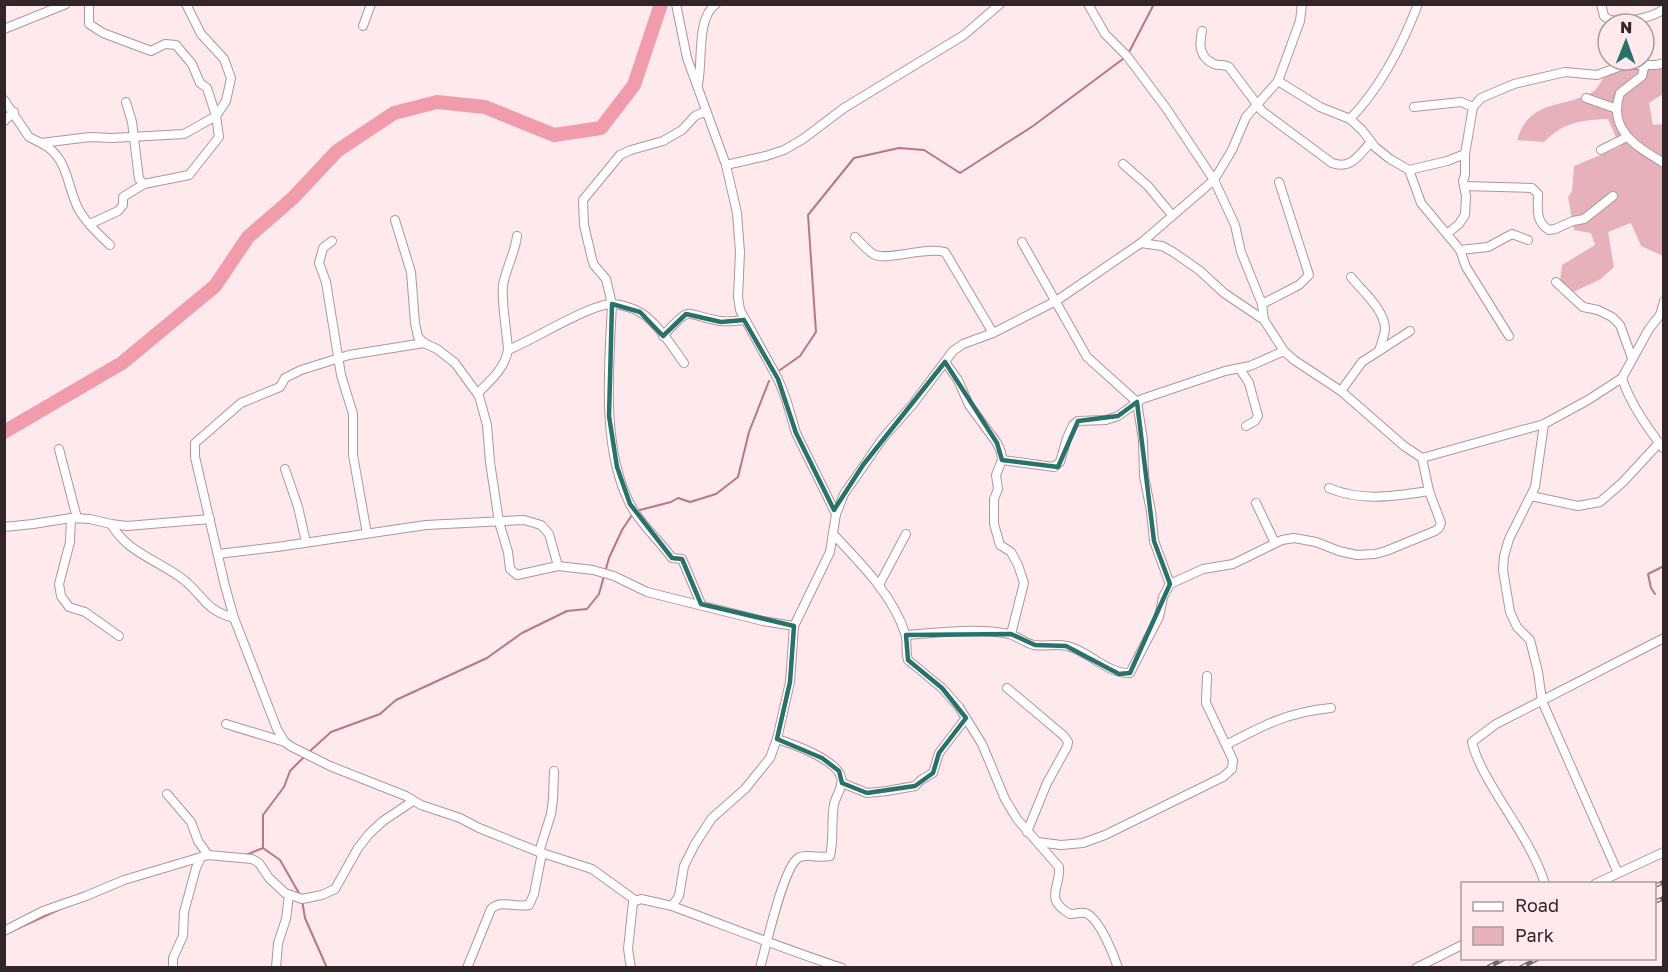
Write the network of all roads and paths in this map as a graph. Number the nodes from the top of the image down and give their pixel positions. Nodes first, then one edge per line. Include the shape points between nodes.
1 (66, 4) edge
2 (89, 4) edge
3 (186, 4) edge
4 (371, 4) edge
5 (676, 4) edge
6 (716, 4) edge
7 (1000, 4) edge
8 (1088, 4) edge
9 (1302, 4) edge
10 (1418, 4) edge
11 (1601, 4) edge
12 (1664, 9) edge
13 (363, 26) dead end
14 (4, 29) edge
15 (1202, 31) dead end
16 (1605, 72) edge
17 (1643, 72) edge
18 (1278, 81) junction
19 (698, 84) junction
20 (1586, 98) dead end
21 (4, 100) edge
22 (126, 102) dead end
23 (1257, 104) junction
24 (1473, 106) junction
25 (1414, 107) dead end
26 (1617, 109) junction
27 (706, 111) junction
28 (14, 112) junction
29 (216, 116) junction
30 (1350, 119) junction
31 (4, 121) edge
32 (135, 137) junction
33 (1627, 137) junction
34 (41, 142) junction
35 (1371, 142) junction
36 (1600, 150) dead end
37 (1465, 154) junction
38 (1664, 163) edge
39 (1123, 164) dead end
40 (726, 165) junction
41 (1409, 170) junction
42 (1214, 180) junction
43 (1279, 182) dead end
44 (144, 184) junction
45 (1464, 186) junction
46 (1613, 196) dead end
47 (1172, 215) junction
48 (395, 220) dead end
49 (90, 224) junction
50 (1448, 234) junction
51 (517, 236) dead end
52 (855, 237) dead end
53 (1528, 240) dead end
54 (332, 241) dead end
55 (1022, 242) dead end
56 (1141, 243) junction
57 (110, 244) dead end
58 (1460, 250) junction
59 (1351, 277) dead end
60 (1556, 282) dead end
61 (1664, 301) edge
62 (1056, 302) junction
63 (1262, 303) junction
64 (612, 304) junction
65 (1662, 315) edge
66 (744, 320) junction
67 (1264, 320) junction
68 (1410, 331) dead end
69 (993, 333) junction
70 (663, 336) junction
71 (1509, 336) dead end
72 (424, 343) junction
73 (508, 350) junction
74 (1284, 351) junction
75 (1379, 351) junction
76 (338, 357) junction
77 (1632, 358) junction
78 (945, 362) junction
79 (684, 363) dead end
80 (1240, 369) junction
81 (1622, 378) junction
82 (1341, 391) junction
83 (478, 393) junction
84 (1137, 402) junction
85 (1544, 424) junction
86 (1246, 426) dead end
87 (1661, 446) edge
88 (59, 449) dead end
89 (1422, 458) junction
90 (1002, 460) junction
91 (285, 469) dead end
92 (1329, 488) dead end
93 (1429, 490) junction
94 (1531, 496) junction
95 (1256, 503) dead end
96 (836, 514) junction
97 (74, 518) junction
98 (210, 519) junction
99 (499, 522) junction
100 (111, 524) junction
101 (4, 527) edge
102 (367, 534) junction
103 (906, 534) dead end
104 (834, 535) junction
105 (306, 542) junction
106 (1275, 543) junction
107 (218, 554) junction
108 (558, 566) junction
109 (1170, 584) junction
110 (879, 585) junction
111 (701, 604) junction
112 (234, 618) junction
113 (794, 626) junction
114 (1011, 634) junction
115 (906, 635) junction
116 (119, 636) dead end
117 (1664, 638) edge
118 (1207, 676) dead end
119 (1007, 688) dead end
120 (1542, 701) junction
121 (1331, 708) dead end
122 (966, 718) junction
123 (226, 724) dead end
124 (777, 739) junction
125 (285, 742) junction
126 (1226, 745) junction
127 (554, 771) dead end
128 (842, 783) junction
129 (167, 794) dead end
130 (413, 801) junction
131 (1027, 832) junction
132 (1038, 842) junction
133 (1664, 852) edge
134 (540, 853) junction
135 (204, 856) junction
136 (1618, 873) junction
137 (1544, 882) edge
138 (1599, 882) edge
139 (289, 895) junction
140 (635, 900) junction
141 (672, 906) junction
142 (4, 931) edge
143 (768, 940) junction
144 (1461, 946) edge
145 (173, 968) edge
146 (276, 968) edge
147 (467, 968) edge
148 (631, 968) edge
149 (760, 968) edge
150 (842, 968) edge
151 (1118, 968) edge
152 (1416, 968) edge

1 - 14 street
2 - 29 street via 89,24 103,33 151,51 165,44 176,45 207,88
3 - 29 street via 201,34 224,59 231,78 226,101
4 - 13 street
5 - 19 street via 687,58
6 - 19 street via 709,9 704,24
7 - 40 street via 964,35 844,108 803,139 784,150
8 - 42 street via 1105,34 1166,108
9 - 18 street via 1300,21
10 - 30 street via 1375,90
11 - 12 street via 1606,19 1614,22 1650,16
15 - 23 street via 1201,52 1212,63 1228,67
16 - 24 street via 1565,72 1524,81 1481,98
17 - 26 street via 1620,93
18 - 23 street
18 - 30 street via 1320,107
19 - 27 street
20 - 26 street
21 - 28 street
22 - 32 street
23 - 35 street via 1271,119 1340,166 1354,160
23 - 42 street via 1246,117
24 - 25 street via 1461,102
24 - 37 street
26 - 33 street
27 - 40 street
27 - 64 street via 663,141 620,155 584,200 584,225 592,259 606,279
28 - 31 street
28 - 34 street via 29,137
29 - 32 street via 184,134
29 - 44 street via 219,137 189,175
30 - 35 street
32 - 34 street
32 - 44 street via 139,179
33 - 36 street
33 - 38 street
34 - 49 street via 63,162 76,204
35 - 41 street
37 - 41 street
37 - 45 street
39 - 47 street
40 - 66 street via 737,213 738,297
41 - 50 street via 1421,203
42 - 47 street
42 - 63 street via 1235,225 1241,252
43 - 63 street via 1309,275 1299,285
44 - 49 street via 123,197 118,211
45 - 46 street via 1532,188 1538,195 1540,223 1549,230 1584,219
45 - 50 street via 1465,215
47 - 56 street
48 - 72 street via 413,282 416,331
49 - 57 street
50 - 58 street
51 - 73 street via 503,289
52 - 69 street via 882,257 937,249 945,252
53 - 58 street via 1512,234 1488,247
54 - 76 street via 323,248 319,263 326,282
55 - 62 street
56 - 62 street
56 - 67 street via 1173,252
58 - 71 street via 1466,267
59 - 75 street via 1381,315 1385,331
60 - 77 street via 1583,307 1612,317 1620,325
61 - 65 street
62 - 69 street
62 - 84 street via 1087,357
63 - 67 street
64 - 70 street via 640,312
64 - 73 street
64 - 111 street via 609,416 617,467 630,504 672,558 682,559
65 - 77 street
66 - 70 street via 721,322 686,314
66 - 96 street via 778,379 796,433
67 - 74 street
68 - 75 street
69 - 78 street via 959,346
70 - 79 street
72 - 76 street
72 - 83 street via 455,363
73 - 83 street via 506,362
74 - 80 street
74 - 82 street
75 - 82 street via 1362,362
76 - 98 street via 301,370 285,378 280,387 241,403 195,443
76 - 102 street via 353,414 353,455
77 - 81 street
78 - 90 street via 969,405 997,443
78 - 96 street via 863,465
80 - 84 street
80 - 86 street via 1249,383 1258,416
81 - 85 street
81 - 87 street
82 - 89 street
83 - 99 street via 488,425
84 - 90 street via 1106,420 1077,421 1060,462 1054,467
84 - 109 street via 1154,541
85 - 89 street
85 - 94 street
87 - 94 street via 1600,502 1578,506
88 - 97 street
89 - 93 street
90 - 114 street via 996,475 994,524 1000,545 1011,552 1024,583
91 - 105 street
92 - 93 street via 1358,497
93 - 106 street via 1439,513 1439,528 1386,551 1357,555 1294,538
94 - 120 street via 1509,539 1503,570 1510,612 1517,627 1530,640
95 - 106 street
96 - 104 street
97 - 100 street
97 - 101 street
97 - 116 street via 60,576 61,596 69,607 85,612
98 - 100 street
98 - 107 street
99 - 102 street via 426,525
99 - 108 street via 524,520 542,525 552,541
99 - 108 street via 510,569 517,575
100 - 112 street via 131,548 180,577 216,612
102 - 105 street
103 - 110 street
104 - 110 street
104 - 113 street via 830,552
105 - 107 street
106 - 109 street via 1233,564 1203,569
107 - 112 street
108 - 111 street via 592,570 647,591
109 - 114 street via 1159,617 1130,674 1119,674 1066,646 1035,645
110 - 115 street
111 - 113 street
112 - 125 street
113 - 124 street via 790,682
114 - 115 street
115 - 122 street via 908,660 942,688
117 - 120 street
118 - 126 street via 1206,703
119 - 131 street via 1068,742
120 - 136 street
120 - 137 street via 1496,724 1472,742 1500,801 1527,842
121 - 126 street via 1282,717
122 - 128 street via 939,753 933,773 915,786 867,793
122 - 131 street via 982,744 1005,799
123 - 125 street
124 - 128 street via 822,758 839,771
124 - 141 street via 762,771 712,818 695,844 684,866 679,896
125 - 130 street
126 - 132 street via 1234,766 1215,781 1083,843
127 - 134 street via 551,814
128 - 143 street via 834,804 830,856 800,856 794,861
129 - 135 street via 191,822
130 - 134 street
130 - 139 street via 369,834 335,889 302,899
131 - 132 street
132 - 151 street via 1059,867 1054,897 1059,905 1070,914 1080,912 1092,917
133 - 136 street
134 - 140 street via 592,869
134 - 147 street via 529,905 502,903 491,909
135 - 139 street via 252,859
135 - 142 street via 123,880 43,911
135 - 145 street via 196,868
136 - 138 street
139 - 146 street
140 - 141 street
140 - 148 street via 631,904 628,950
141 - 143 street
143 - 149 street
143 - 150 street
144 - 152 street

